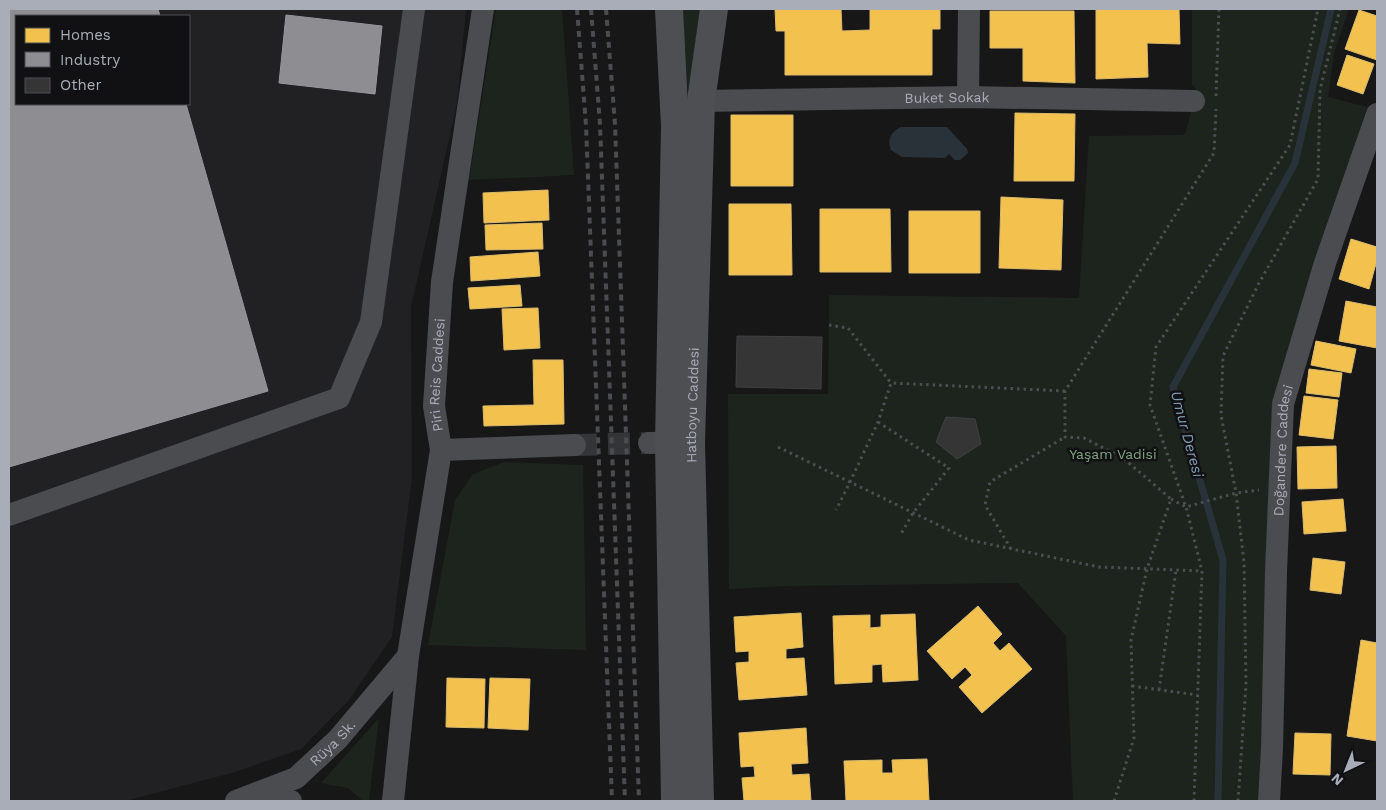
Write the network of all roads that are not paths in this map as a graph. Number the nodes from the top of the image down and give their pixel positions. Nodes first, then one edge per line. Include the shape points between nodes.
1 (414, 9) edge
2 (483, 9) edge
3 (669, 9) edge
4 (714, 9) edge
5 (969, 9) edge
6 (968, 96) junction
7 (701, 101) junction
8 (1194, 101) dead end
9 (1377, 114) edge
10 (669, 443) junction
11 (575, 446) tunnel mouth
12 (441, 450) junction
13 (9, 515) edge
14 (408, 656) junction
15 (239, 800) edge
16 (291, 801) edge
17 (394, 801) edge
18 (675, 801) edge
19 (700, 801) edge
20 (1269, 801) edge

1 - 13 street via 371,322 339,398
2 - 12 street, Piri Reis Caddesi via 442,282 434,406
3 - 10 main road, Hatboyu Caddesi via 675,126
4 - 7 main road, Hatboyu Caddesi
5 - 6 street
6 - 7 street, Buket Sokak
6 - 8 street, Buket Sokak
7 - 10 main road, Hatboyu Caddesi
9 - 20 street, Doğandere Caddesi via 1325,263 1283,404
10 - 18 main road, Hatboyu Caddesi
10 - 19 main road, Hatboyu Caddesi
11 - 12 street
12 - 14 street, Piri Reis Caddesi
14 - 15 street, Rüya Sk. via 338,739 296,778
14 - 17 street, Piri Reis Caddesi
15 - 16 street

